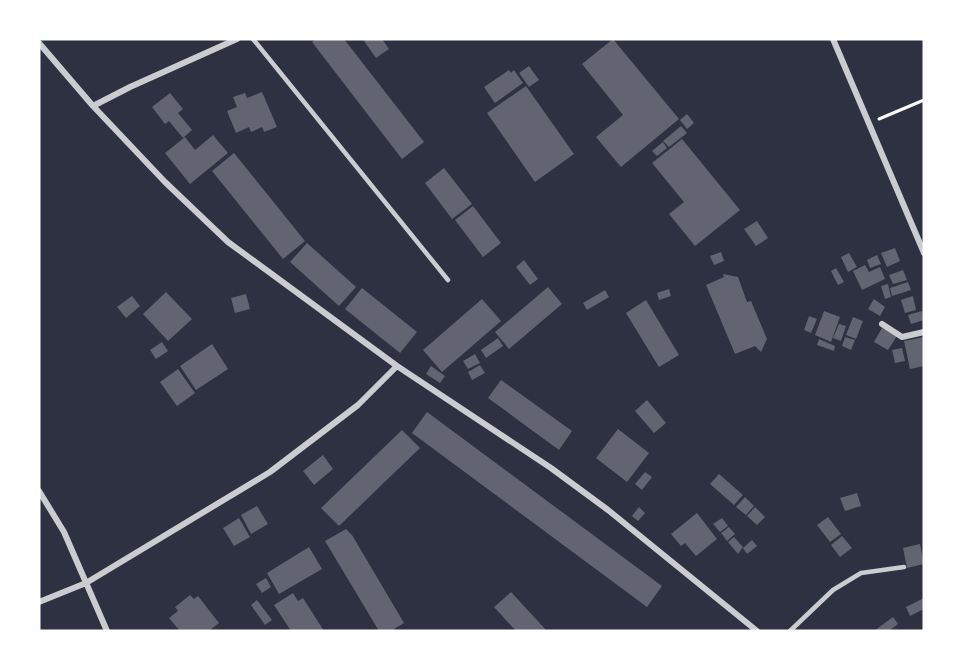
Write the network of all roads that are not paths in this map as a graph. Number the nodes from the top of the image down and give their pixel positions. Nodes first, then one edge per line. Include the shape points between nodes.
1 (237, 39) edge
2 (253, 39) edge
3 (833, 39) edge
4 (39, 43) edge
5 (93, 106) junction
6 (924, 253) edge
7 (448, 280) dead end
8 (882, 324) dead end
9 (924, 332) edge
10 (397, 366) junction
11 (39, 491) edge
12 (904, 567) dead end
13 (86, 583) junction
14 (39, 602) edge
15 (107, 631) edge
16 (757, 631) edge
17 (790, 631) edge

1 - 5 street
2 - 7 lane
3 - 6 street
4 - 5 street
5 - 10 street via 228,242
8 - 9 street via 902,337
10 - 13 street via 357,405 270,472
10 - 16 street via 551,468
11 - 13 street via 64,532
12 - 17 lane via 861,573 833,590
13 - 14 street
13 - 15 street

